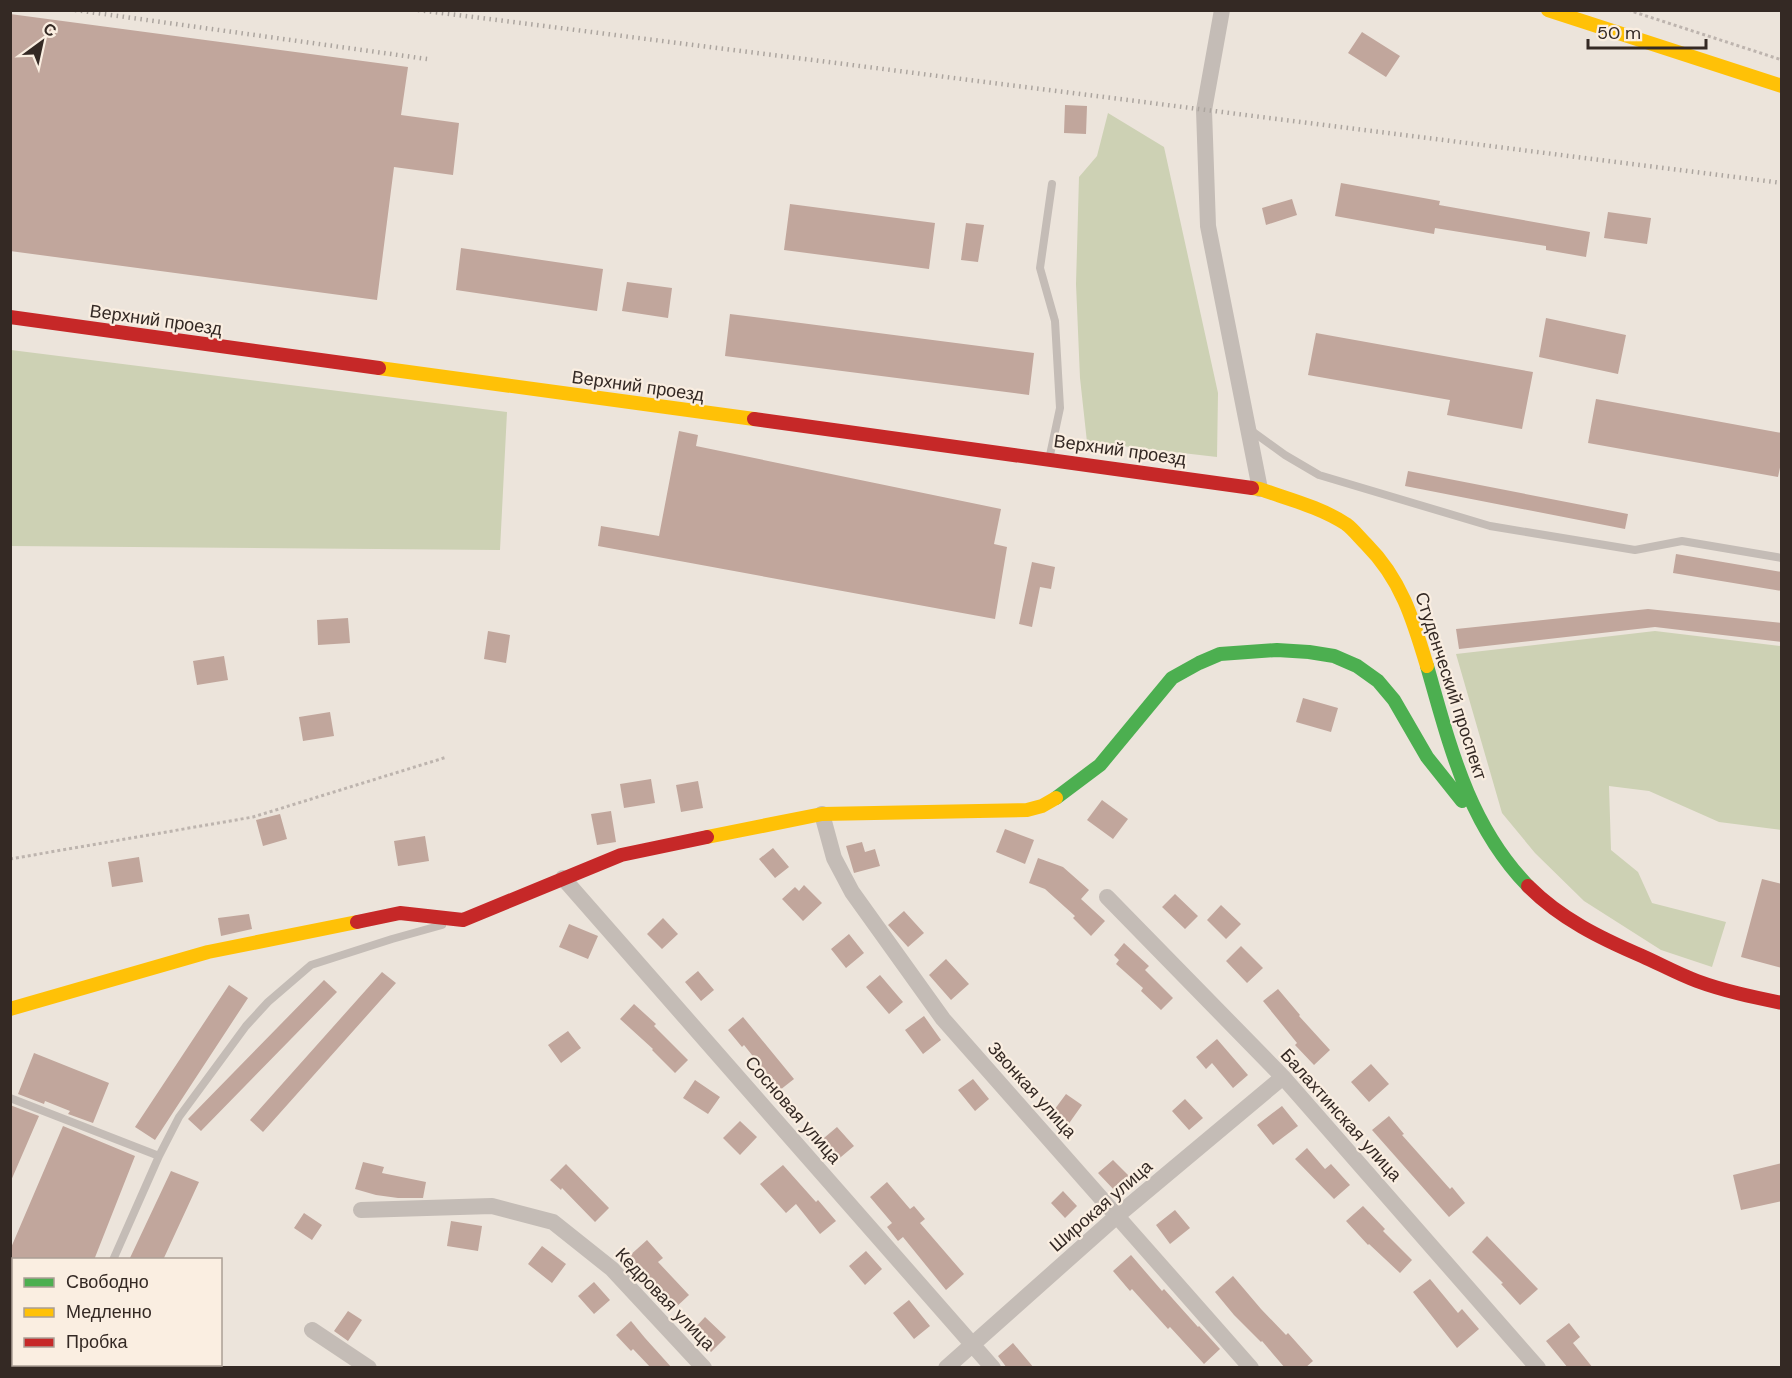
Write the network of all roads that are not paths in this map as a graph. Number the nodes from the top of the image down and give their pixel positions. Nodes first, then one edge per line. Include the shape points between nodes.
1 (1222, 10) edge
2 (1548, 10) edge
3 (1782, 86) edge
4 (1052, 184) dead end
5 (10, 317) edge
6 (1249, 429) junction
7 (1049, 459) junction
8 (1260, 489) junction
9 (1782, 558) edge
10 (1472, 803) junction
11 (822, 814) junction
12 (563, 878) junction
13 (1107, 897) dead end
14 (463, 920) junction
15 (1782, 1003) edge
16 (10, 1009) edge
17 (1283, 1077) junction
18 (10, 1098) edge
19 (159, 1156) junction
20 (361, 1210) dead end
21 (1118, 1215) junction
22 (114, 1258) edge
23 (312, 1330) dead end
24 (972, 1344) junction
25 (369, 1368) edge
26 (704, 1368) edge
27 (946, 1368) edge
28 (993, 1368) edge
29 (1251, 1368) edge
30 (1538, 1368) edge

1 - 6 street via 1204,110 1208,226
2 - 3 main road
4 - 7 lane via 1041,268 1055,321 1060,408
5 - 7 main road, Верхний проезд
6 - 8 street
6 - 9 lane via 1320,475 1490,526 1635,550 1682,541
7 - 8 main road, Верхний проезд
8 - 10 main road, Студенческий проспект via 1347,525 1392,575 1414,624 1459,774
10 - 11 main road via 1461,801 1427,757 1394,700 1378,681 1334,656 1277,650 1220,654 1172,678 1100,765 1042,806 1027,810
10 - 15 main road, Студенческий проспект via 1511,866 1529,886 1590,932 1684,976 1722,990
11 - 12 main road via 621,855
11 - 21 street, Звонкая улица via 834,858 852,892 944,1019
12 - 14 lane
12 - 24 street, Сосновая улица
13 - 17 street, Балахтинская улица
14 - 16 main road via 400,913 208,952
14 - 19 lane via 311,965 246,1026 179,1117
17 - 21 street, Широкая улица
17 - 30 street, Балахтинская улица
18 - 19 lane
19 - 22 lane
20 - 26 street, Кедровая улица via 492,1206 553,1221 612,1269
21 - 24 street, Широкая улица
21 - 29 street, Звонкая улица
23 - 25 street
24 - 27 street, Широкая улица
24 - 28 street, Сосновая улица

